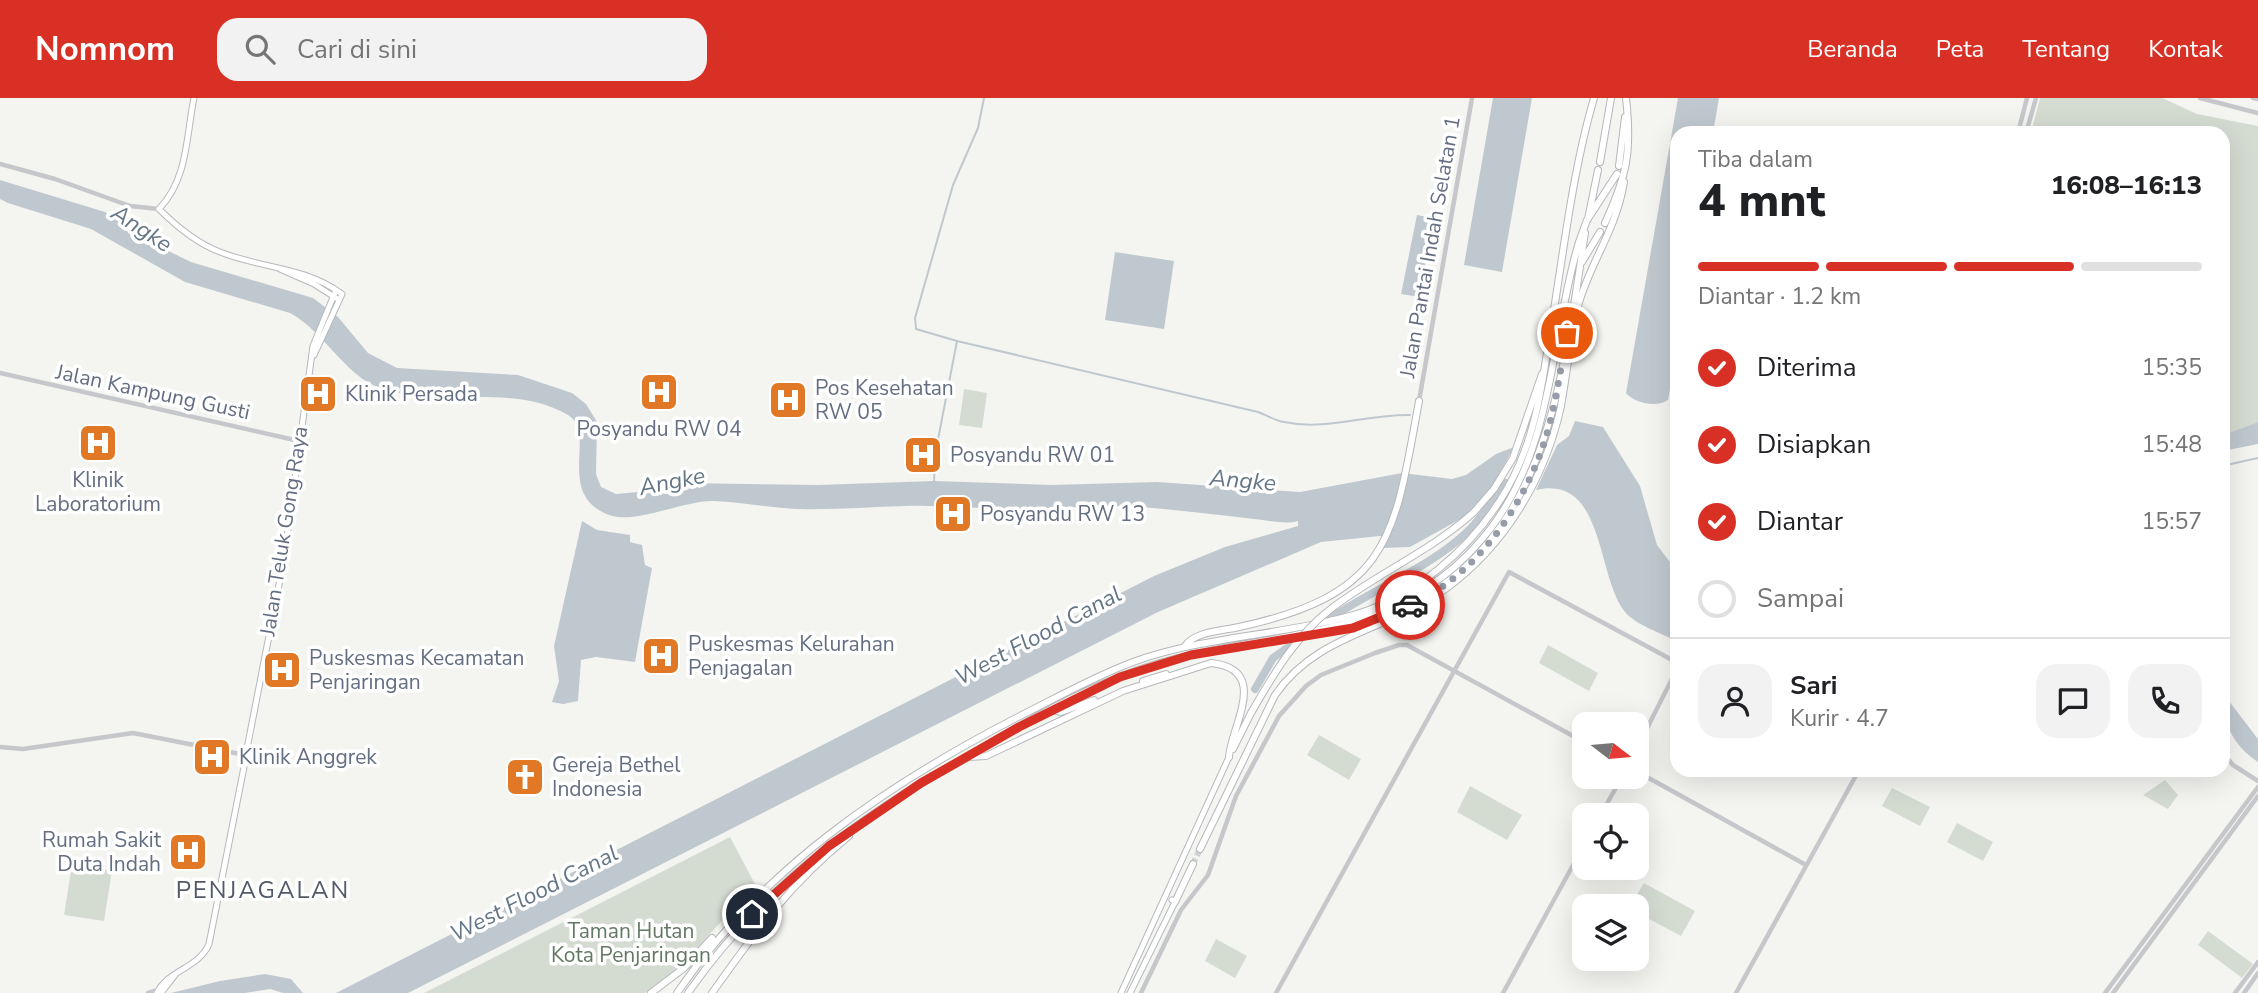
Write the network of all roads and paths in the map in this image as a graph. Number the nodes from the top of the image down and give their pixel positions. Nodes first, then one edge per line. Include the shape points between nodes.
1 (194, 98) edge
2 (1472, 98) edge
3 (1594, 98) edge
4 (1611, 98) edge
5 (2027, 98) edge
6 (2036, 98) edge
7 (2200, 98) edge
8 (1626, 102) edge
9 (2258, 113) edge
10 (2020, 126) edge
11 (2028, 126) edge
12 (1600, 162) dead end
13 (0, 164) edge
14 (1619, 166) dead end
15 (1598, 170) dead end
16 (1617, 174) dead end
17 (1624, 182) junction
18 (159, 209) junction
19 (1587, 220) junction
20 (1605, 223) dead end
21 (1600, 232) dead end
22 (273, 266) junction
23 (1579, 267) junction
24 (338, 297) junction
25 (0, 373) edge
26 (1419, 401) joint
27 (1531, 422) junction
28 (299, 441) junction
29 (1339, 628) junction
30 (1185, 646) junction
31 (1670, 659) edge
32 (1452, 670) junction
33 (1172, 674) junction
34 (1670, 683) edge
35 (1052, 710) junction
36 (1649, 724) edge
37 (1572, 736) edge
38 (247, 746) junction
39 (0, 747) edge
40 (245, 755) junction
41 (968, 757) junction
42 (1229, 757) junction
43 (2230, 759) edge
44 (244, 764) junction
45 (1855, 777) edge
46 (1649, 778) edge
47 (2258, 786) edge
48 (2258, 796) edge
49 (874, 814) junction
50 (1200, 849) tunnel mouth
51 (1193, 864) tunnel mouth
52 (1806, 866) junction
53 (1572, 867) edge
54 (1166, 898) junction
55 (1175, 902) junction
56 (723, 931) junction
57 (2258, 962) edge
58 (2258, 973) edge
59 (2122, 976) junction
60 (1505, 990) edge
61 (160, 991) edge
62 (148, 993) edge
63 (651, 993) edge
64 (677, 993) edge
65 (688, 993) edge
66 (712, 993) edge
67 (1121, 993) edge
68 (1129, 993) edge
69 (1140, 993) edge
70 (1276, 993) edge
71 (1736, 993) edge
72 (2105, 993) edge
73 (2113, 993) edge
74 (2235, 993) edge
75 (2244, 993) edge

1 - 18 main road via 181,177
2 - 26 street, Jalan Pantai Indah Selatan 1
3 - 27 highway via 1579,154 1545,368
4 - 12 highway
5 - 10 street
6 - 11 street
7 - 9 street
8 - 14 highway
8 - 17 highway via 1629,143
13 - 18 street via 130,206
15 - 19 highway
16 - 19 highway
17 - 20 highway
17 - 50 highway via 1617,217 1578,304 1554,436 1529,492 1496,543 1445,590 1321,650 1286,679
18 - 22 main road via 209,247
19 - 23 highway
19 - 29 highway via 1576,252 1537,439 1518,486 1492,527 1451,569 1412,597
21 - 23 highway
22 - 24 main road
22 - 24 main road, Jalan Teluk Gong Raya via 306,274 336,290
23 - 29 highway via 1543,446 1520,495 1478,555 1436,591 1379,619
24 - 28 main road, Jalan Teluk Gong Raya via 313,356
25 - 28 street, Jalan Kampung Gusti
26 - 30 highway via 1397,515 1378,551 1357,577 1322,602 1272,620 1198,636
27 - 30 highway via 1519,465 1484,524 1420,582 1365,611 1326,622
27 - 42 highway, bridge via 1494,489 1474,512 1424,551 1331,609 1290,650
28 - 38 main road, Jalan Teluk Gong Raya via 284,559
29 - 35 highway via 1168,661 1120,677
30 - 56 highway via 1097,677 916,775 823,838
31 - 32 street via 1509,572
32 - 37 street
32 - 69 street via 1403,645 1321,675 1306,686 1279,716 1236,796 1212,866 1181,910
32 - 70 street
33 - 35 highway via 1061,712
33 - 41 highway via 1099,701 986,757
33 - 42 highway via 1211,663 1237,675 1245,701
34 - 36 street
35 - 41 highway
38 - 40 main road, Jalan Teluk Gong Raya
38 - 44 main road, Jalan Teluk Gong Raya
39 - 40 street via 23,749 133,733
40 - 44 main road, Jalan Teluk Gong Raya
41 - 49 highway
42 - 54 main road
43 - 47 street
44 - 61 main road, Jalan Teluk Gong Raya via 209,944
45 - 52 street
46 - 52 street
47 - 59 street
48 - 59 street
49 - 65 highway via 773,893 714,957
49 - 66 highway via 817,863 767,917
51 - 55 highway
52 - 71 street
53 - 60 street
54 - 55 main road
54 - 67 main road
55 - 68 main road
56 - 63 highway
56 - 64 highway
57 - 74 street
58 - 75 street
59 - 72 street
59 - 73 street
61 - 62 street

